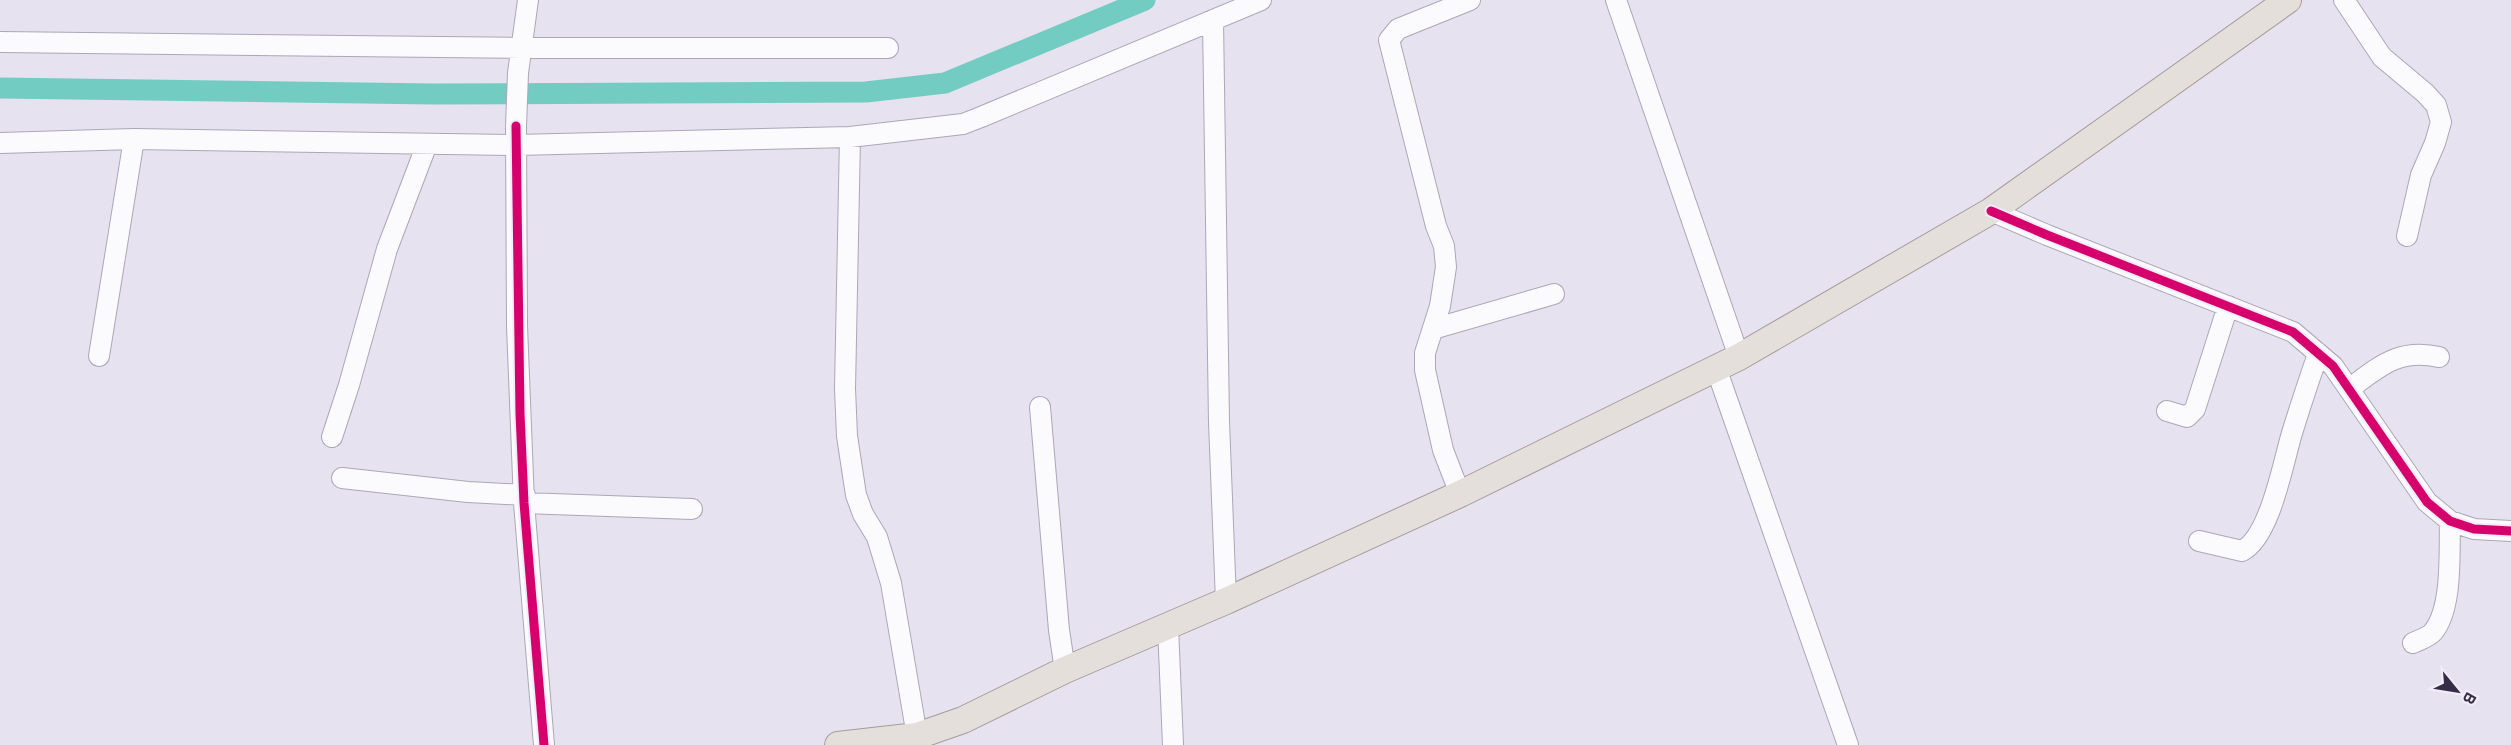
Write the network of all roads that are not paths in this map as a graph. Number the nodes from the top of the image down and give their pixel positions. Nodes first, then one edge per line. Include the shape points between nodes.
1 (528, 0) edge
2 (1261, 0) edge
3 (1470, 0) edge
4 (1616, 0) edge
5 (2288, 0) edge
6 (2344, 0) edge
7 (1213, 20) junction
8 (0, 42) edge
9 (522, 48) junction
10 (888, 48) dead end
11 (516, 135) junction
12 (850, 137) junction
13 (134, 139) junction
14 (0, 142) edge
15 (427, 144) junction
16 (1991, 210) junction
17 (2408, 236) dead end
18 (1554, 294) dead end
19 (2228, 306) junction
20 (1433, 329) junction
21 (2318, 354) junction
22 (99, 356) dead end
23 (1739, 357) junction
24 (2439, 357) dead end
25 (1716, 368) junction
26 (2349, 389) junction
27 (1040, 407) dead end
28 (2167, 411) dead end
29 (332, 436) dead end
30 (342, 478) dead end
31 (1460, 494) junction
32 (524, 499) junction
33 (692, 509) dead end
34 (2450, 521) junction
35 (2511, 531) edge
36 (2199, 541) dead end
37 (1226, 601) junction
38 (1168, 626) junction
39 (2413, 643) dead end
40 (1065, 670) junction
41 (917, 736) junction
42 (544, 745) edge
43 (838, 745) edge
44 (1173, 745) edge
45 (1848, 745) edge

1 - 9 street
2 - 7 street
3 - 20 street via 1398,28 1389,40 1444,246 1444,289
4 - 23 street
5 - 16 main road
6 - 17 street via 2382,57 2436,105 2441,122 2421,175
7 - 12 street via 963,124
7 - 37 street
8 - 9 street
9 - 10 street
9 - 11 street
11 - 12 street
11 - 15 street
11 - 32 street via 517,326
12 - 41 street via 847,436 856,495 877,537 891,583
13 - 14 street
13 - 15 street
13 - 22 street
15 - 29 street via 387,249
16 - 19 street
16 - 23 main road
18 - 20 street
19 - 21 street via 2293,332
19 - 28 street via 2195,409 2187,417
20 - 31 street via 1425,353 1425,370 1443,450
21 - 26 street via 2334,366
21 - 36 street via 2280,480 2254,542 2242,551
23 - 25 main road
24 - 26 street via 2420,352 2404,355
25 - 31 main road
25 - 45 street
26 - 34 street via 2427,502
27 - 40 street
30 - 32 street
31 - 37 main road
32 - 33 street
32 - 42 street
34 - 35 street via 2474,529
34 - 39 street via 2448,584 2442,617 2432,634
37 - 38 main road
38 - 40 main road
38 - 44 street
40 - 41 main road via 963,720
41 - 43 main road

